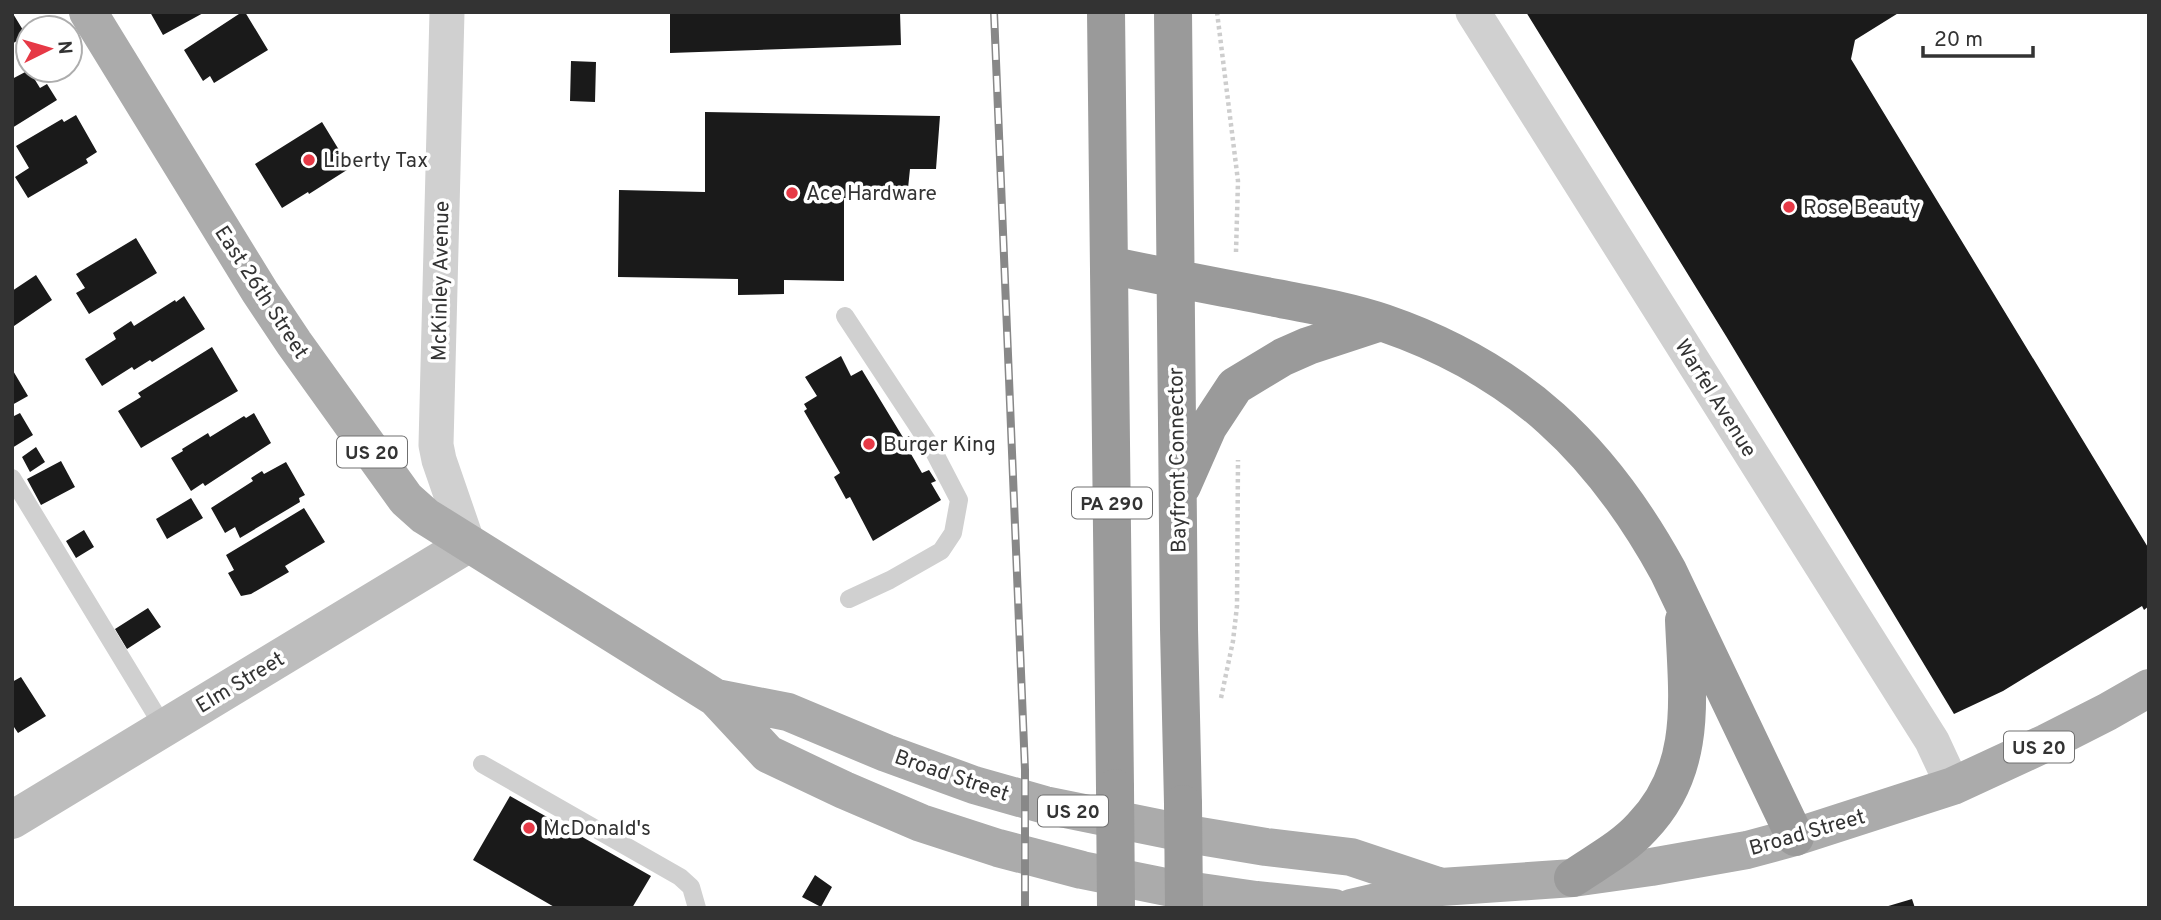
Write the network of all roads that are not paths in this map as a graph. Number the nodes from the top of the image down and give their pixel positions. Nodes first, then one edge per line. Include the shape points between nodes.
1 (88, 12) edge
2 (447, 12) edge
3 (1106, 12) edge
4 (1173, 12) edge
5 (1473, 12) edge
6 (1109, 265) junction
7 (1176, 278) junction
8 (845, 316) dead end
9 (1381, 322) junction
10 (12, 478) edge
11 (1178, 495) junction
12 (468, 544) junction
13 (849, 599) dead end
14 (1684, 604) junction
15 (2149, 688) edge
16 (716, 698) junction
17 (164, 728) junction
18 (482, 764) dead end
19 (1953, 786) junction
20 (12, 820) edge
21 (1795, 837) junction
22 (1573, 878) junction
23 (691, 887) junction
24 (1441, 887) junction
25 (697, 908) edge
26 (705, 908) edge
27 (1116, 908) edge
28 (1184, 908) edge
29 (1334, 908) edge
30 (1351, 908) edge

1 - 12 main road, East 26th Street / US 20 via 305,359 407,499
2 - 12 street, McKinley Avenue via 436,445
3 - 6 highway, PA 290
4 - 7 highway, Bayfront Connector / PA 290
5 - 19 street, Warfel Avenue via 1932,741
6 - 7 highway
6 - 27 highway, PA 290, bridge
7 - 9 highway
7 - 11 highway, Bayfront Connector / PA 290
8 - 13 lane via 932,448 959,500 953,533 941,551
9 - 11 highway via 1296,351 1235,386 1209,427
9 - 14 highway via 1466,359 1549,416 1619,492 1646,530
10 - 17 lane
11 - 28 highway, Bayfront Connector / PA 290, bridge
12 - 16 main road, Broad Street / US 20
12 - 17 street, Elm Street
14 - 21 highway
14 - 22 highway via 1687,728 1677,774 1641,828
15 - 19 main road, Broad Street / US 20 via 2059,737
16 - 24 main road, Broad Street / US 20 via 788,712 974,785 1045,805 1188,834 1351,857
16 - 29 main road, Broad Street / US 20 via 768,754 921,822 1082,870 1192,891
17 - 20 street, Elm Street
18 - 23 lane
19 - 21 main road, Broad Street / US 20
21 - 22 main road, Broad Street / US 20 via 1730,853
22 - 24 main road, Broad Street / US 20
23 - 25 lane
23 - 26 lane
24 - 30 main road, Broad Street / US 20

